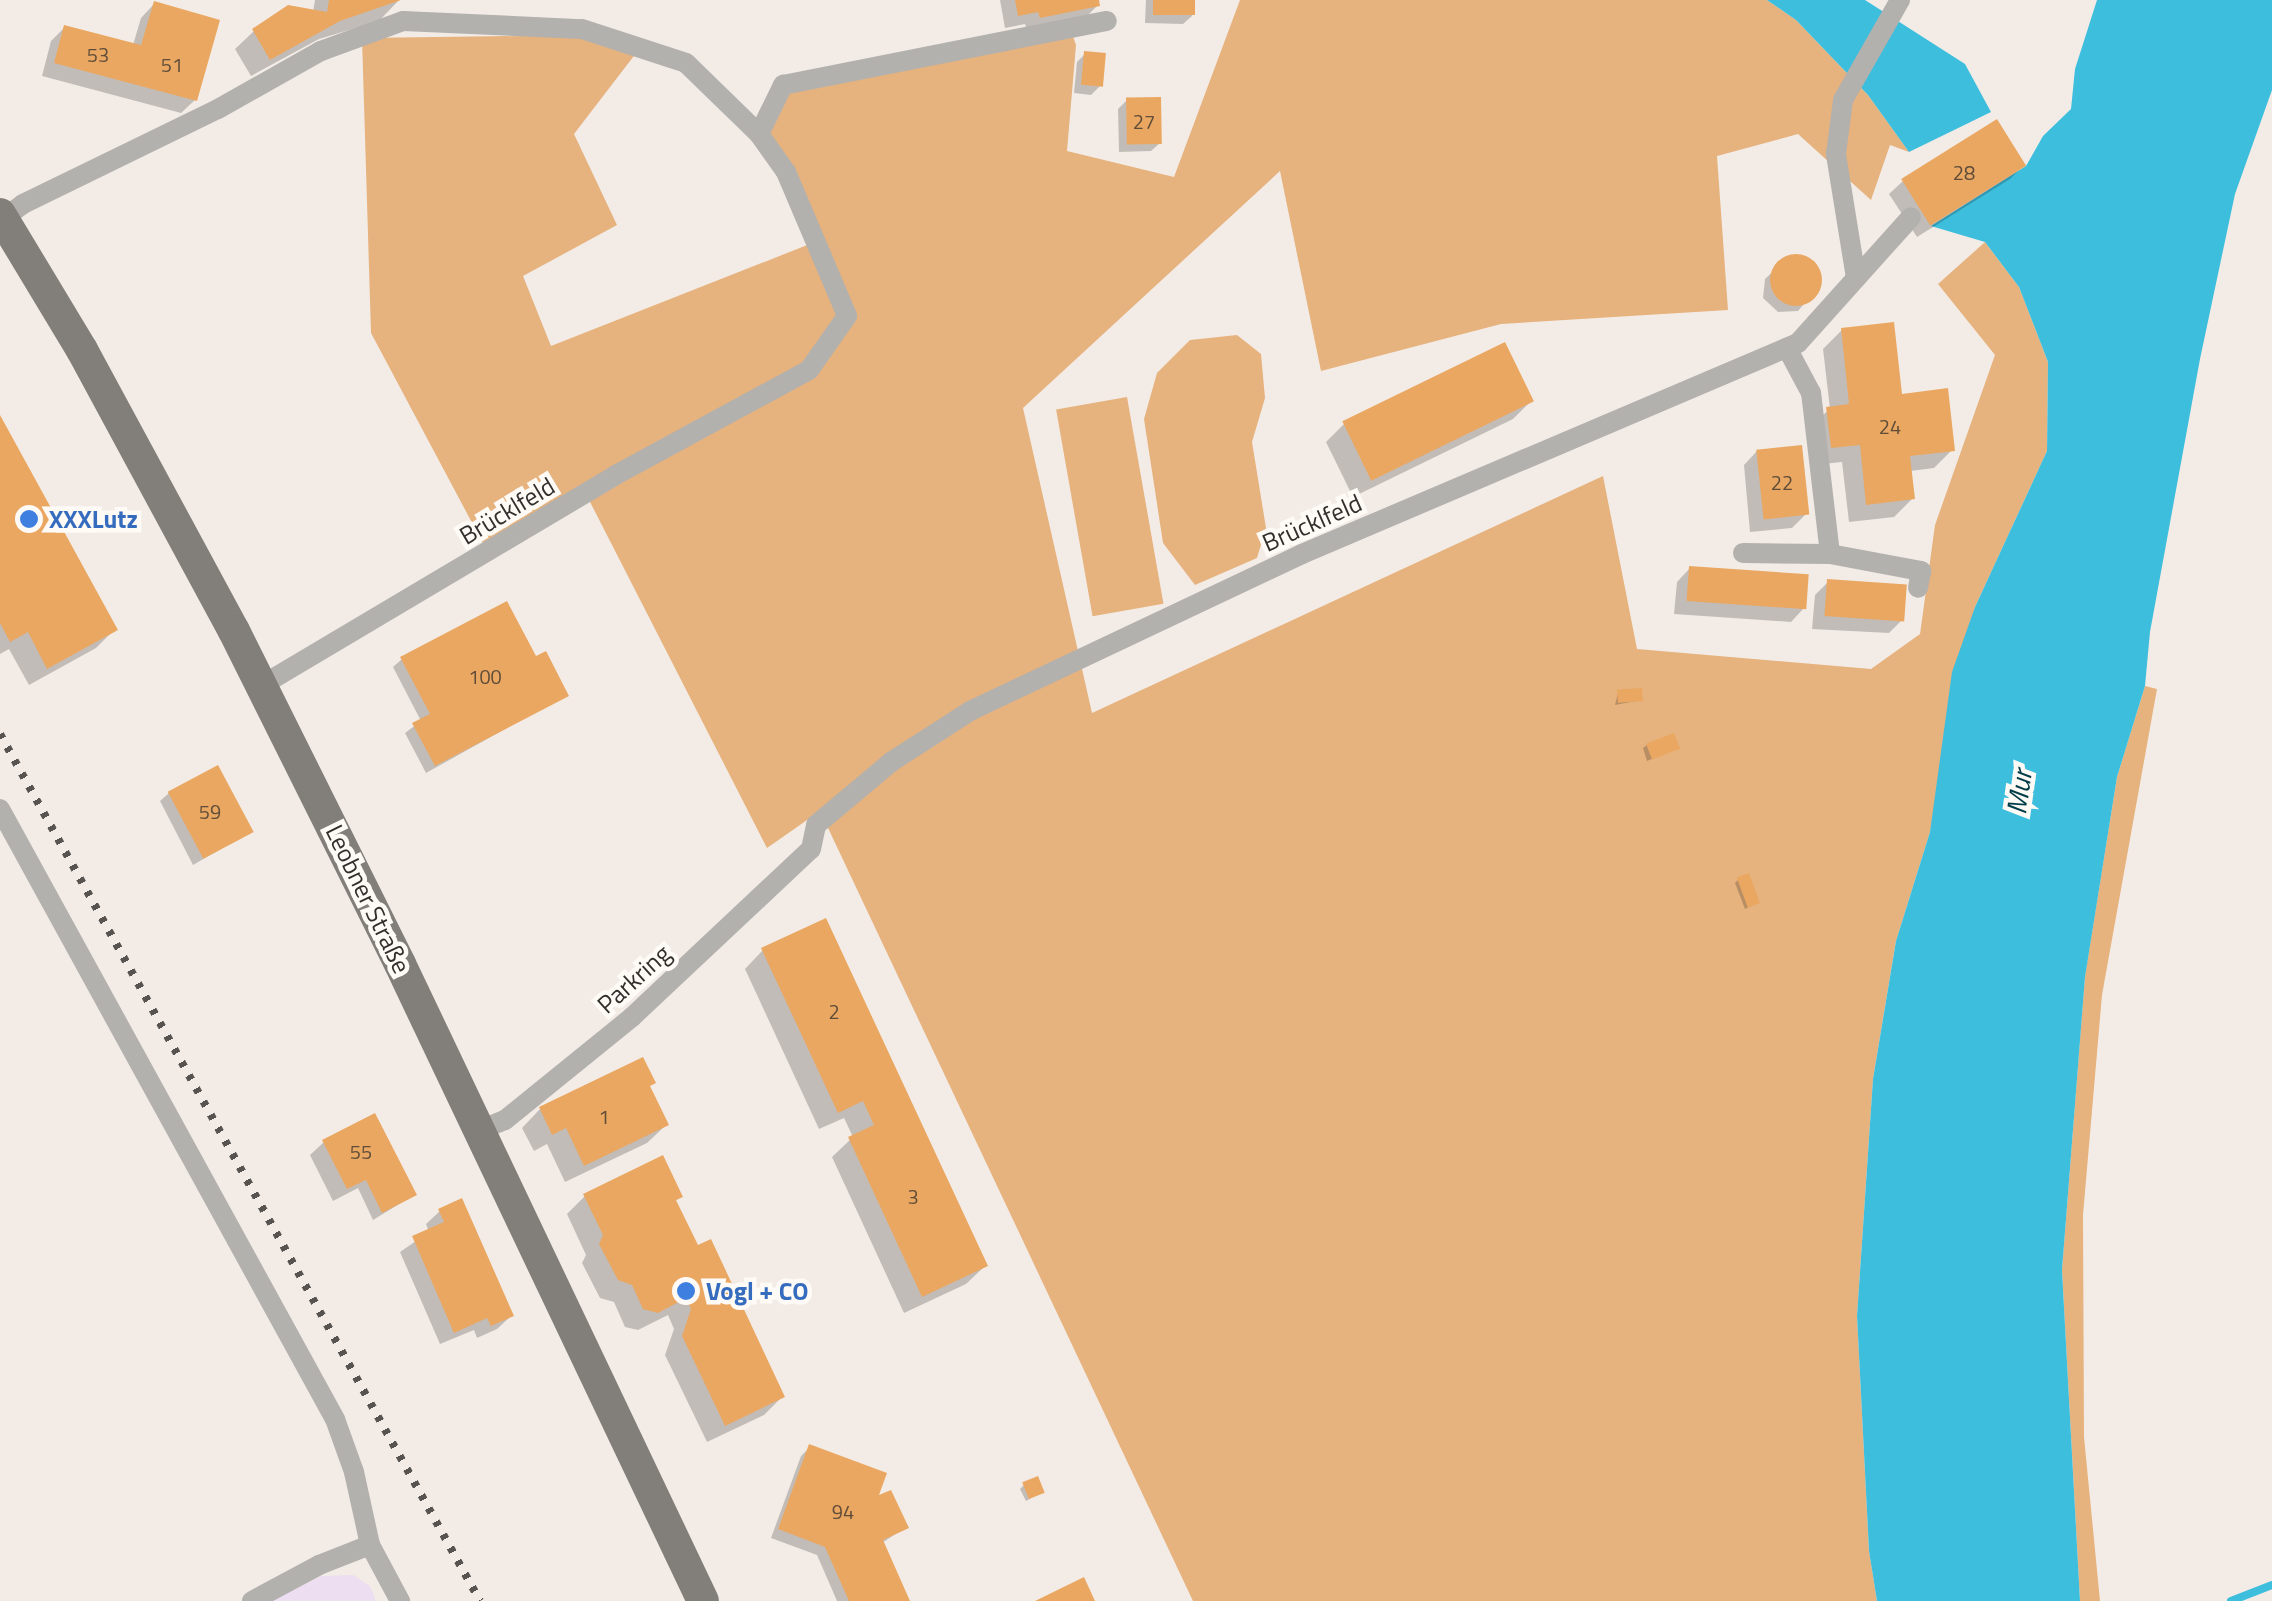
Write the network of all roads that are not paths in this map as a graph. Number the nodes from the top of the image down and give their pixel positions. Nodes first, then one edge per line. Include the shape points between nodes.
1 (1900, 0) edge
2 (1107, 21) dead end
3 (760, 134) junction
4 (2, 216) edge
5 (1912, 216) dead end
6 (1856, 278) junction
7 (1787, 348) junction
8 (1742, 553) dead end
9 (1830, 554) junction
10 (1918, 588) dead end
11 (260, 686) junction
12 (0, 808) edge
13 (810, 848) joint
14 (480, 1130) junction
15 (370, 1545) junction
16 (252, 1601) edge
17 (400, 1601) edge
18 (703, 1601) edge

1 - 6 street via 1843,100 1836,154
2 - 3 street via 783,86
3 - 4 street, Brücklfeld via 686,64 582,29 403,21 321,51
3 - 11 street, Brücklfeld via 786,172 847,316 810,370 616,475
4 - 11 main road, Leobner Straße via 138,451
5 - 6 street, Brücklfeld
6 - 7 street, Brücklfeld
7 - 9 street via 1811,394
7 - 13 street, Brücklfeld via 1302,554 970,711 891,762 816,824
8 - 9 street
9 - 10 street via 1921,571
11 - 14 main road, Leobner Straße
12 - 15 street via 335,1419
13 - 14 street, Parkring via 632,1017 505,1120
14 - 18 main road, Leobner Straße
15 - 16 street
15 - 17 street

